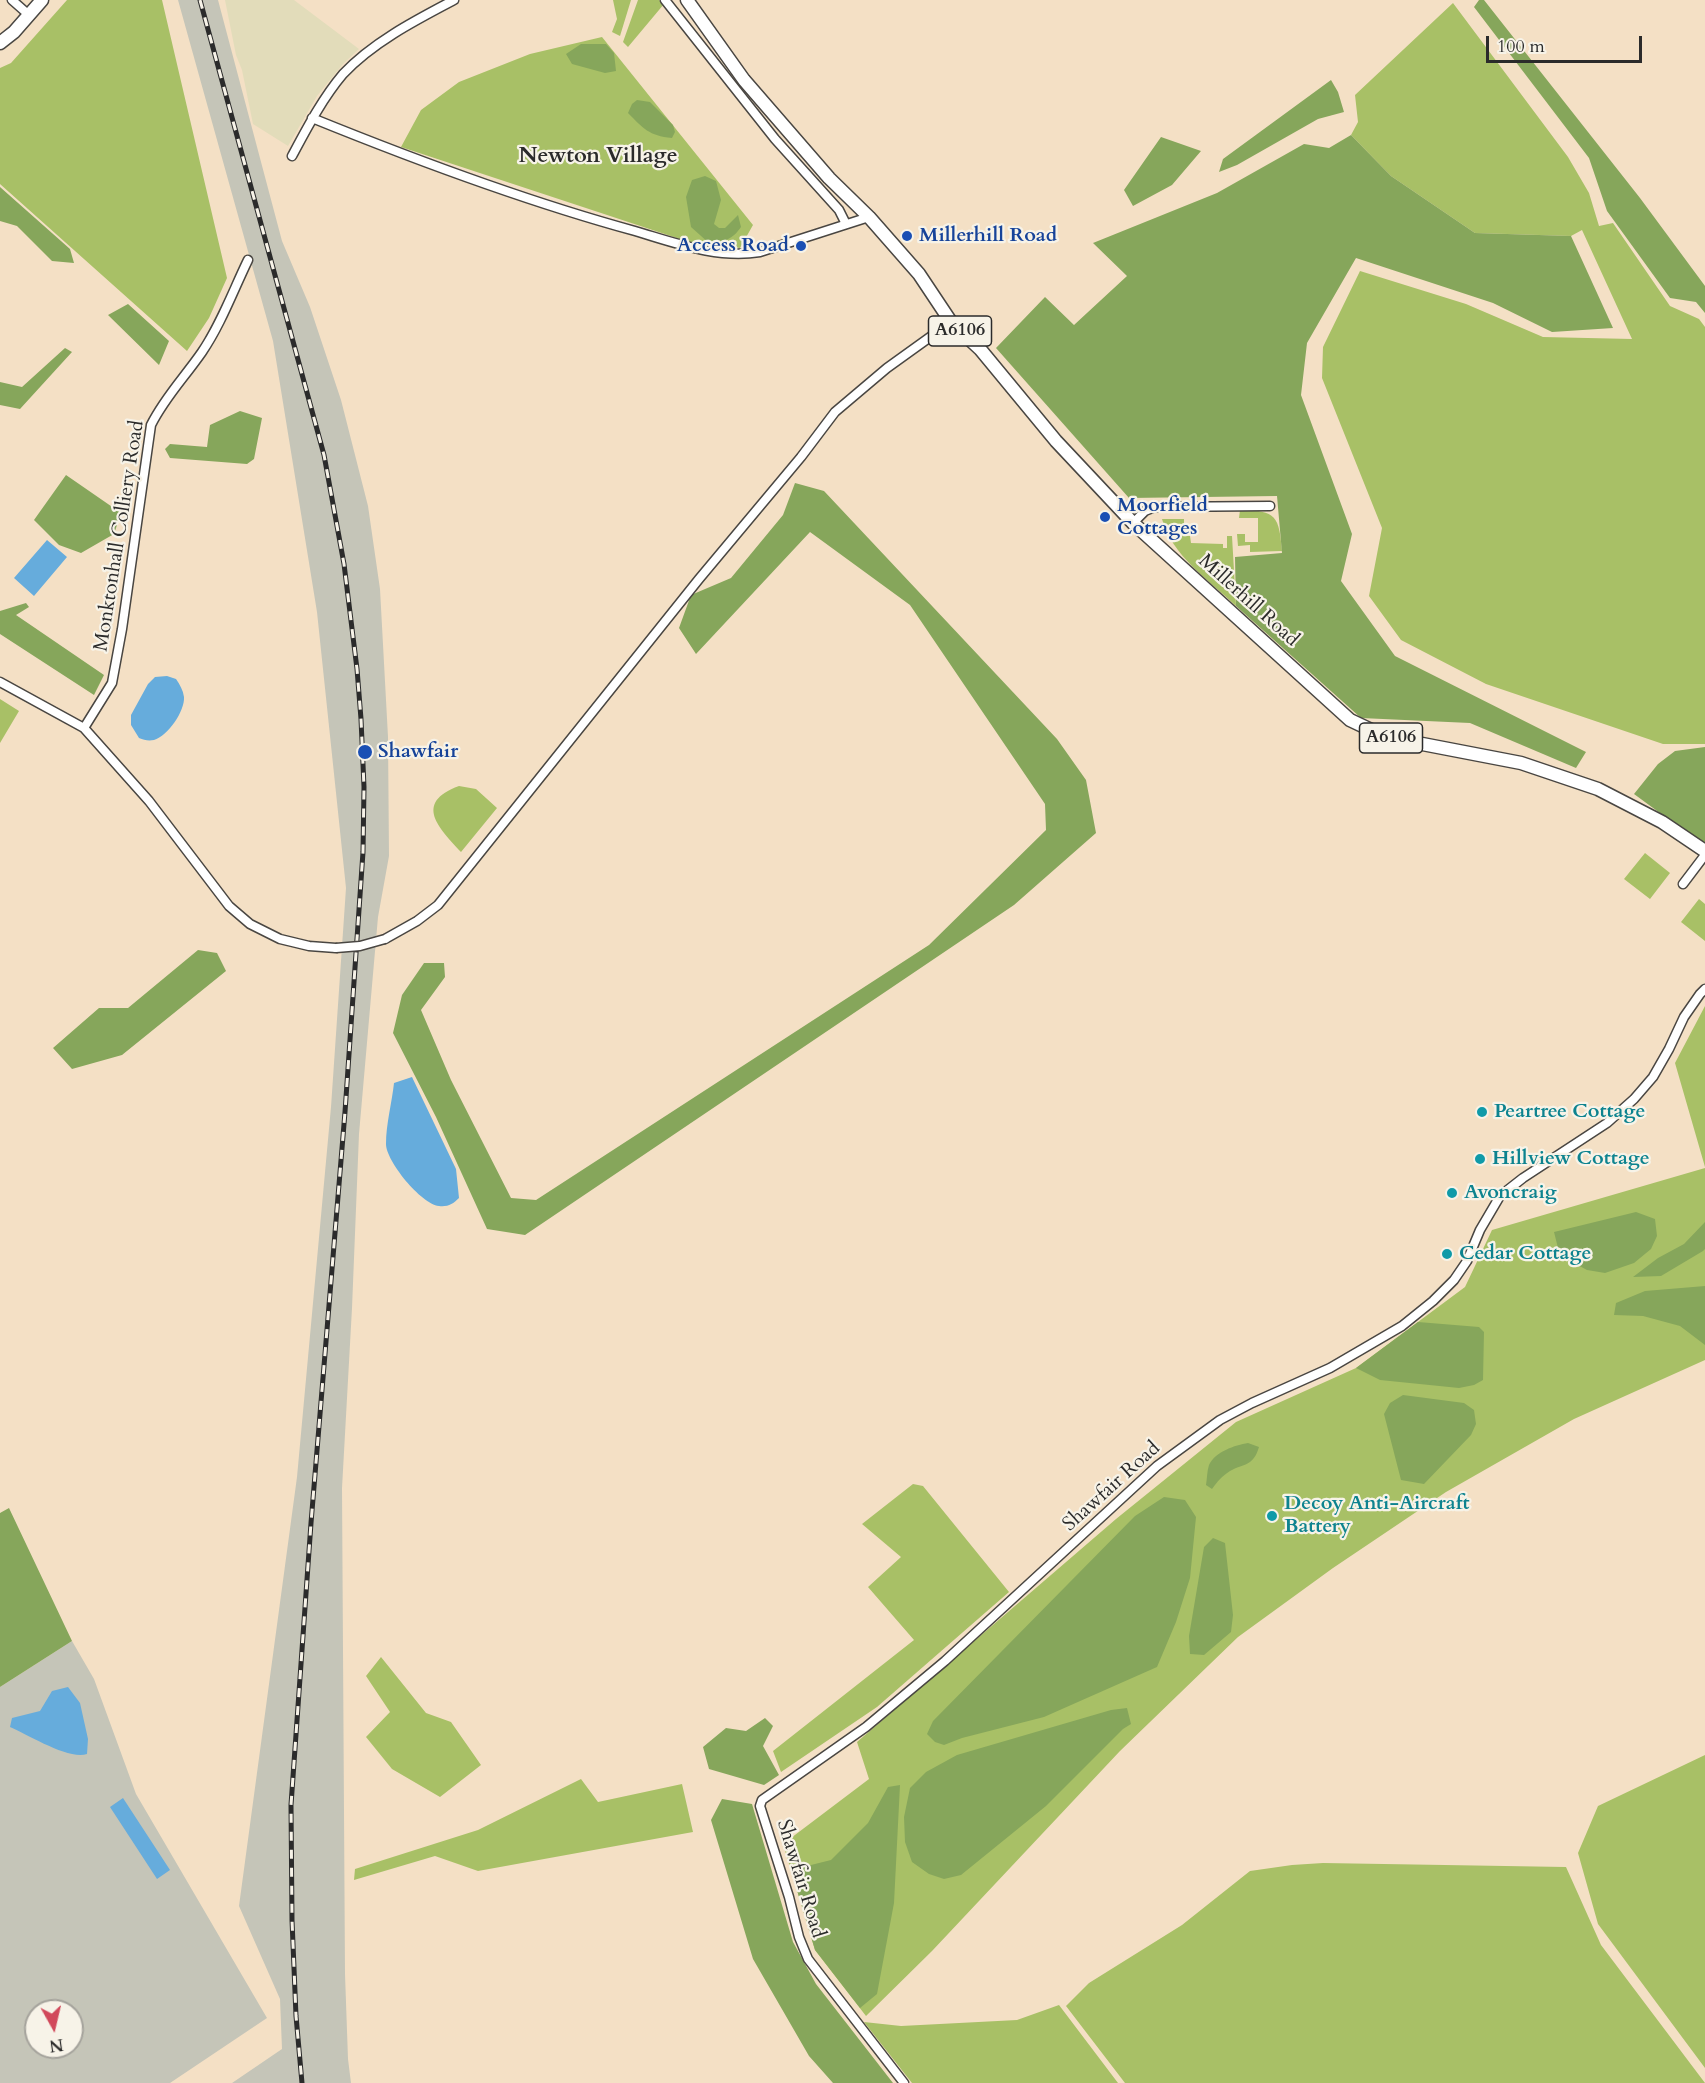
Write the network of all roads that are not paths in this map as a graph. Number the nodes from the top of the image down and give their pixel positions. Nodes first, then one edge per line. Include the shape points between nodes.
1 (12, 0) edge
2 (42, 0) edge
3 (454, 0) edge
4 (665, 0) edge
5 (687, 0) edge
6 (29, 15) junction
7 (0, 43) edge
8 (312, 118) junction
9 (292, 156) dead end
10 (868, 217) junction
11 (846, 224) junction
12 (248, 260) dead end
13 (951, 322) junction
14 (1270, 506) dead end
15 (1133, 523) junction
16 (0, 682) edge
17 (84, 728) junction
18 (1705, 853) edge
19 (1683, 884) dead end
20 (1705, 989) edge
21 (904, 2083) edge

1 - 6 street
2 - 6 main road
3 - 8 street via 367,53 344,73
4 - 11 street via 775,139 839,210
5 - 10 main road, Millerhill Road / A6106 via 744,80
6 - 7 main road
8 - 9 street
8 - 11 street via 496,188 712,253 760,252
10 - 11 street
10 - 13 main road, Millerhill Road / A6106 via 919,274
12 - 17 street, Monktonhall Colliery Road via 203,351 161,405 151,425 112,683
13 - 15 main road, Millerhill Road / A6106 via 980,349 1056,441
13 - 17 street, bridge via 835,412 438,905 385,939 360,946 309,946 280,939 250,924 229,906 149,801
14 - 15 street via 1155,507
15 - 18 main road, Millerhill Road / A6106 via 1350,720 1386,737 1521,763 1598,789 1662,822
16 - 17 street
18 - 19 street
20 - 21 street, Shawfair Road via 1684,1017 1647,1084 1607,1123 1500,1196 1467,1262 1433,1301 1402,1326 1330,1368 1220,1420 1157,1466 945,1661 866,1727 762,1800 760,1806 808,1959

